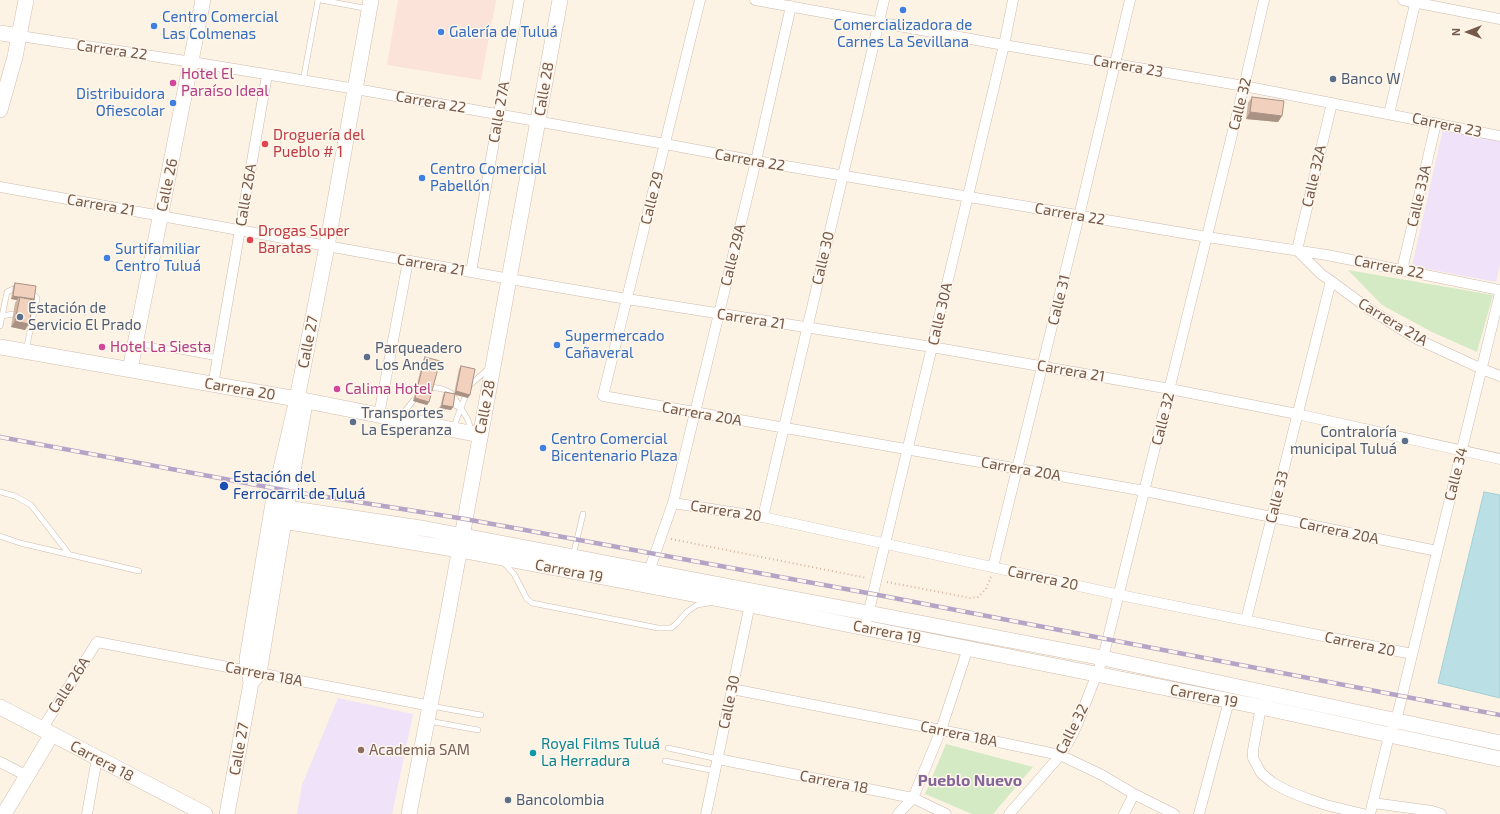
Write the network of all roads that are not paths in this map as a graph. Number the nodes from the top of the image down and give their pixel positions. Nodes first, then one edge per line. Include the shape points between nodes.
1 (26, 0) edge
2 (203, 0) edge
3 (318, 0) edge
4 (322, 0) edge
5 (519, 0) edge
6 (560, 0) edge
7 (700, 0) edge
8 (755, 0) edge
9 (884, 0) edge
10 (1013, 0) edge
11 (1130, 0) edge
12 (1264, 0) edge
13 (1403, 0) edge
14 (1416, 1) edge
15 (370, 4) edge
16 (792, 6) junction
17 (1500, 19) edge
18 (878, 22) junction
19 (0, 33) edge
20 (20, 36) junction
21 (1004, 45) junction
22 (192, 62) junction
23 (1115, 64) junction
24 (267, 75) junction
25 (303, 81) junction
26 (1244, 86) junction
27 (356, 89) junction
28 (1332, 102) junction
29 (0, 110) edge
30 (499, 114) junction
31 (1389, 114) junction
32 (538, 121) junction
33 (1436, 123) junction
34 (1500, 136) edge
35 (665, 144) junction
36 (756, 161) junction
37 (842, 176) junction
38 (0, 187) edge
39 (968, 196) junction
40 (160, 216) junction
41 (1079, 216) junction
42 (240, 230) junction
43 (1207, 237) junction
44 (327, 246) junction
45 (1297, 250) junction
46 (408, 261) junction
47 (1402, 270) junction
48 (471, 272) junction
49 (510, 279) junction
50 (1331, 281) junction
51 (12, 289) dead end
52 (1500, 292) edge
53 (33, 294) edge
54 (627, 299) junction
55 (14, 314) dead end
56 (719, 314) junction
57 (2, 316) junction
58 (27, 320) edge
59 (0, 326) edge
60 (807, 328) junction
61 (31, 329) junction
62 (136, 342) junction
63 (932, 347) junction
64 (0, 348) edge
65 (25, 352) junction
66 (218, 358) junction
67 (493, 366) junction
68 (1042, 366) junction
69 (1482, 369) junction
70 (130, 370) junction
71 (1500, 376) edge
72 (471, 384) edge
73 (213, 385) junction
74 (431, 387) edge
75 (1170, 389) junction
76 (603, 396) joint
77 (465, 397) edge
78 (301, 400) junction
79 (413, 401) dead end
80 (452, 404) edge
81 (443, 408) edge
82 (461, 408) junction
83 (695, 412) junction
84 (1297, 414) junction
85 (379, 415) junction
86 (398, 419) junction
87 (425, 424) junction
88 (784, 428) junction
89 (452, 430) junction
90 (476, 434) junction
91 (908, 448) junction
92 (1462, 451) junction
93 (1500, 459) edge
94 (1017, 469) junction
95 (1145, 491) junction
96 (0, 492) edge
97 (673, 503) junction
98 (278, 514) junction
99 (583, 514) dead end
100 (763, 517) junction
101 (1272, 517) junction
102 (0, 536) edge
103 (461, 543) junction
104 (886, 543) junction
105 (1437, 551) junction
106 (69, 554) junction
107 (493, 556) junction
108 (572, 556) junction
109 (994, 567) junction
110 (139, 571) dead end
111 (649, 571) junction
112 (753, 591) junction
113 (1120, 595) junction
114 (728, 601) junction
115 (750, 606) junction
116 (868, 613) junction
117 (1246, 620) junction
118 (865, 628) junction
119 (97, 642) joint
120 (968, 648) junction
121 (1412, 654) junction
122 (1103, 658) junction
123 (1097, 674) junction
124 (253, 676) junction
125 (732, 689) junction
126 (1229, 701) junction
127 (431, 706) junction
128 (0, 707) edge
129 (1261, 707) junction
130 (481, 715) dead end
131 (428, 721) junction
132 (1396, 721) junction
133 (478, 730) dead end
134 (942, 730) junction
135 (47, 732) junction
136 (1389, 736) junction
137 (1500, 743) edge
138 (668, 748) dead end
139 (1060, 755) junction
140 (97, 758) junction
141 (718, 759) junction
142 (1500, 759) edge
143 (665, 761) dead end
144 (0, 762) edge
145 (715, 771) junction
146 (27, 776) junction
147 (1134, 794) junction
148 (913, 798) junction
149 (1373, 803) junction
150 (4, 814) edge
151 (87, 814) edge
152 (205, 814) edge
153 (227, 814) edge
154 (409, 814) edge
155 (706, 814) edge
156 (898, 814) edge
157 (946, 814) edge
158 (1009, 814) edge
159 (1124, 814) edge
160 (1174, 814) edge
161 (1199, 814) edge
162 (1363, 814) edge
163 (1370, 814) edge
164 (1441, 814) edge

1 - 20 main road
2 - 22 main road, Calle 26
3 - 25 lane
4 - 15 lane
5 - 30 street, Calle 27A
6 - 32 main road, Calle 28
7 - 35 street, Calle 29
8 - 16 street, Carrera 23
9 - 18 street, Calle 30
10 - 21 street, Calle 30A
11 - 23 street, Calle 31
12 - 26 street, Calle 32
13 - 14 street
14 - 17 street
14 - 31 street
15 - 27 main road, Calle 27
16 - 18 street, Carrera 23
16 - 36 street, Calle 29A
18 - 21 street, Carrera 23
18 - 37 street, Calle 30
19 - 20 main road, Carrera 22
20 - 22 street, Carrera 22
20 - 29 main road
21 - 23 street, Carrera 23
21 - 39 street, Calle 30A
22 - 24 street, Carrera 22
22 - 40 main road, Calle 26
23 - 26 street, Carrera 23
23 - 41 street, Calle 31
24 - 25 street, Carrera 22
24 - 42 street, Calle 26A
25 - 27 street, Carrera 22
26 - 28 street, Carrera 23
26 - 43 street, Calle 32
27 - 30 street, Carrera 22
27 - 44 main road, Calle 27
28 - 31 street, Carrera 23
28 - 45 street, Calle 32A
30 - 32 street, Carrera 22
30 - 48 street, Calle 27A
31 - 33 street, Carrera 23
32 - 35 street, Carrera 22
32 - 49 main road, Calle 28
33 - 34 street, Carrera 23
33 - 47 street, Calle 33A
35 - 36 street, Carrera 22
35 - 54 street, Calle 29
36 - 37 street, Carrera 22
36 - 56 street, Calle 29A
37 - 39 street, Carrera 22
37 - 60 street, Calle 30
38 - 40 street, Carrera 21
39 - 41 street, Carrera 22
39 - 63 street, Calle 30A
40 - 42 street, Carrera 21
40 - 62 main road, Calle 26 via 142,291
41 - 43 street, Carrera 22
41 - 68 street, Calle 31
42 - 44 street, Carrera 21
42 - 66 street, Calle 26A
43 - 45 street, Carrera 22
43 - 75 street, Calle 32
44 - 46 street, Carrera 21
44 - 78 main road, Calle 27
45 - 47 street, Carrera 22
45 - 50 street, Carrera 21A
46 - 48 street, Carrera 21
46 - 85 street
47 - 52 street, Carrera 22
48 - 49 street, Carrera 21
49 - 54 street, Carrera 21
49 - 67 main road, Calle 28
50 - 69 street, Carrera 21A via 1417,339
50 - 84 street, Calle 33
51 - 57 lane via 6,292
52 - 69 street, Calle 34
53 - 61 lane via 37,298
54 - 56 street, Carrera 21
54 - 76 street, Calle 29
55 - 57 lane
56 - 60 street, Carrera 21
56 - 83 street, Calle 29A
57 - 59 lane
58 - 61 lane
60 - 63 street, Carrera 21
60 - 88 street, Calle 30
61 - 65 lane
62 - 66 lane
62 - 70 main road, Calle 26
63 - 68 street, Carrera 21
63 - 91 street, Calle 30A
64 - 65 main road, Carrera 20
65 - 70 main road, Carrera 20
66 - 73 street, Calle 26A
67 - 72 lane
67 - 90 main road, Calle 28
68 - 75 street, Carrera 21
68 - 94 street, Calle 31
69 - 71 street, Carrera 21A
69 - 92 street, Calle 34
70 - 73 main road, Carrera 20
73 - 78 main road, Carrera 20
74 - 82 lane via 443,388 451,393
75 - 84 street, Carrera 21
75 - 95 street, Calle 32
76 - 83 street, Carrera 20A
77 - 82 lane
78 - 85 main road, Carrera 20
78 - 98 main road, Calle 27
79 - 86 lane
80 - 82 lane
81 - 87 lane
82 - 89 lane
82 - 90 lane
83 - 88 street, Carrera 20A
83 - 97 street, Calle 29A
84 - 92 street, Carrera 21
84 - 101 street, Calle 33
85 - 86 main road, Carrera 20
86 - 87 main road, Carrera 20
87 - 89 main road, Carrera 20
88 - 91 street, Carrera 20A
88 - 100 street, Calle 30
89 - 90 main road, Carrera 20
90 - 103 main road, Calle 28
91 - 94 street, Carrera 20A
91 - 104 street, Calle 30A
92 - 93 street, Carrera 21
92 - 105 street, Calle 34
94 - 95 street, Carrera 20A
94 - 109 street, Calle 31
95 - 101 street, Carrera 20A
95 - 113 street, Calle 32
96 - 106 lane via 15,496 31,505
97 - 100 street, Carrera 20
97 - 111 street, Calle 29A
98 - 103 main road, Carrera 19 via 419,528
98 - 124 main road, Calle 27 via 247,659
99 - 108 lane
100 - 104 street, Carrera 20
101 - 105 street, Carrera 20A
101 - 117 street, Calle 33
102 - 106 lane
103 - 107 main road, Carrera 19
103 - 108 main road, Carrera 19
103 - 127 main road, Calle 28
104 - 109 street, Carrera 20
104 - 116 street, Calle 30A
105 - 121 street, Calle 34
106 - 110 lane
107 - 114 main road, Carrera 19
107 - 114 lane via 514,574 527,599 532,603 658,628 671,628 696,605
108 - 111 main road, Carrera 19
109 - 113 street, Carrera 20
111 - 112 main road, Carrera 19
112 - 115 street, Calle 30
112 - 116 main road, Carrera 19
113 - 117 street, Carrera 20
113 - 122 street, Calle 32
114 - 115 main road, Carrera 19
115 - 118 main road, Carrera 19
115 - 125 street, Calle 30
116 - 118 street, Calle 30A
116 - 122 main road, Carrera 19
117 - 121 street, Carrera 20
118 - 120 main road, Carrera 19
119 - 124 street, Carrera 18A
119 - 135 street, Calle 26A
120 - 123 main road, Carrera 19
120 - 134 street
121 - 132 street, Calle 34
122 - 123 street, Calle 32
122 - 132 main road, Carrera 19
123 - 126 main road, Carrera 19
123 - 139 street, Calle 32 via 1077,725
124 - 127 street, Carrera 18A
124 - 153 main road, Calle 27
125 - 134 street, Carrera 18A
125 - 141 street, Calle 30
126 - 129 main road, Carrera 19
126 - 161 street
127 - 130 lane
127 - 131 main road, Calle 28
128 - 135 main road, Carrera 18
129 - 136 main road, Carrera 19
129 - 162 street via 1253,758 1261,773 1288,791 1326,805
131 - 133 lane
131 - 154 main road, Calle 28
132 - 136 street, Calle 34
132 - 137 main road, Carrera 19
134 - 139 street, Carrera 18A
134 - 148 street
135 - 140 main road, Carrera 18
135 - 146 main road, Calle 26A
136 - 142 main road, Carrera 19
136 - 149 street
138 - 141 lane
139 - 147 street, Carrera 18A
139 - 158 street, Calle 32
140 - 151 street
140 - 152 main road, Carrera 18
141 - 145 street, Calle 30
141 - 148 street, Carrera 18
143 - 145 lane
144 - 146 street
145 - 155 street, Calle 30
146 - 150 main road, Calle 26A
147 - 159 street
147 - 160 street, Carrera 18A
148 - 156 street
148 - 157 street, Carrera 18
149 - 163 street
149 - 164 street

